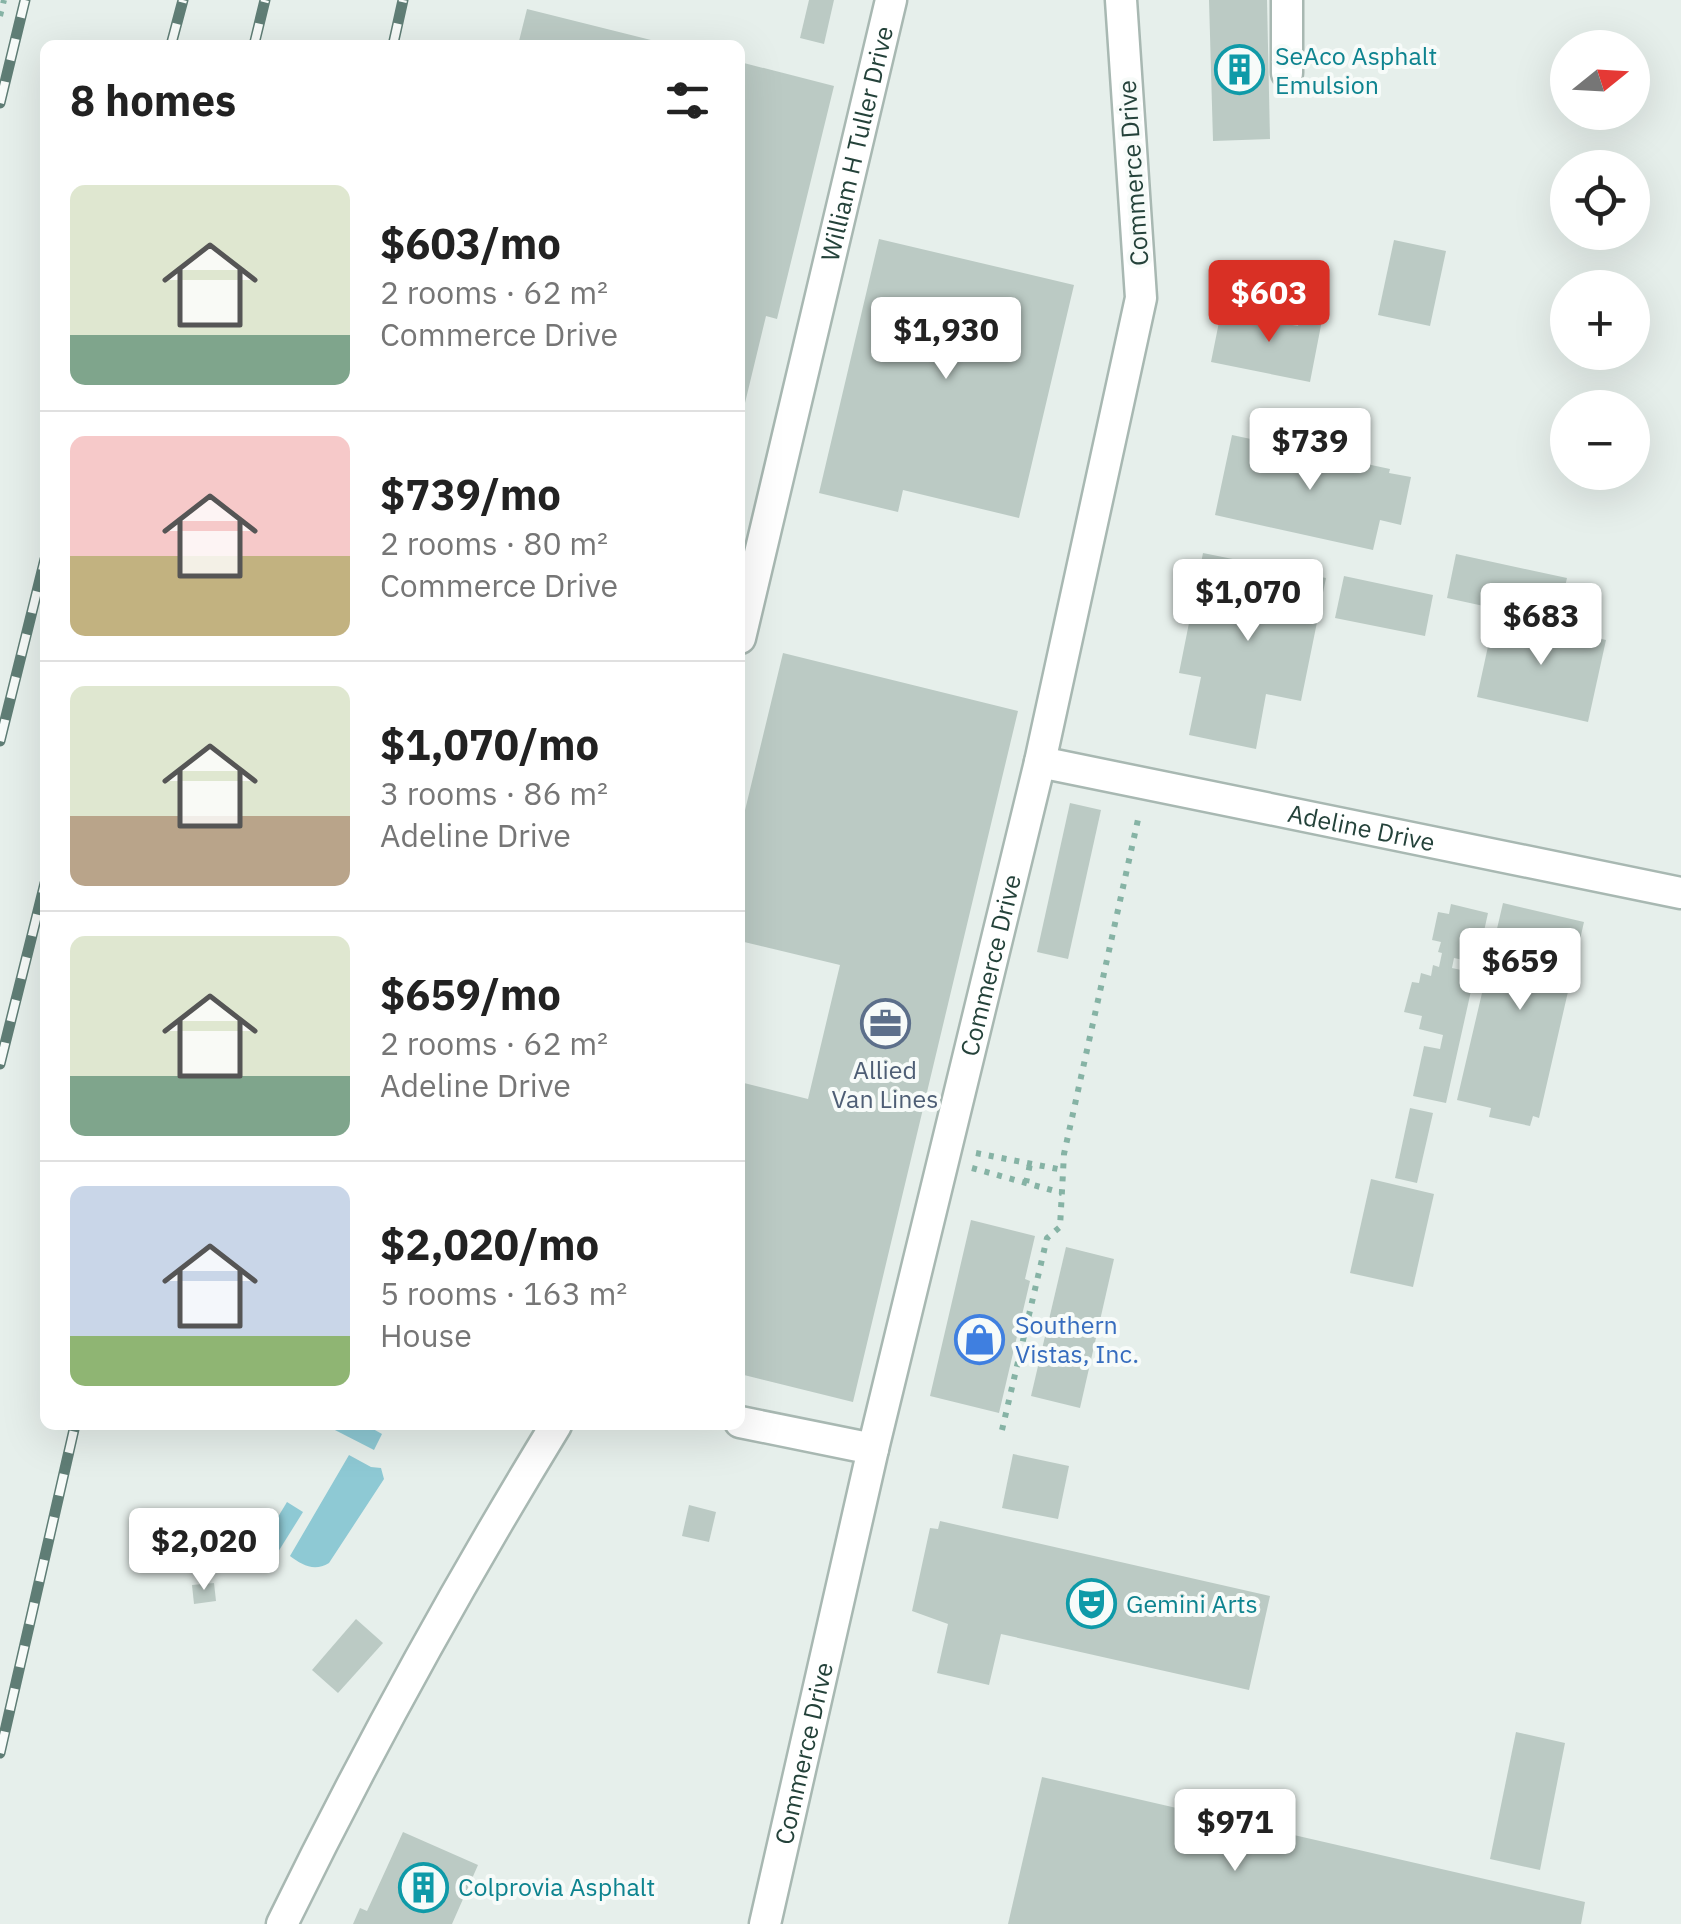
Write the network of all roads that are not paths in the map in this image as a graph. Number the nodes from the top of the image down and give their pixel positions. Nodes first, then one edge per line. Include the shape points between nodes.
1 (891, 0) edge
2 (1121, 0) edge
3 (1286, 0) edge
4 (1287, 73) dead end
5 (745, 617) edge
6 (1040, 762) junction
7 (1681, 893) edge
8 (745, 1423) edge
9 (553, 1430) edge
10 (872, 1449) junction
11 (282, 1924) edge
12 (765, 1924) edge

1 - 5 street, William H Tuller Drive
2 - 6 street, Commerce Drive via 1141,298
3 - 4 street
6 - 7 street, Adeline Drive
6 - 10 street, Commerce Drive
8 - 10 street
9 - 11 street via 339,1807
10 - 12 street, Commerce Drive

